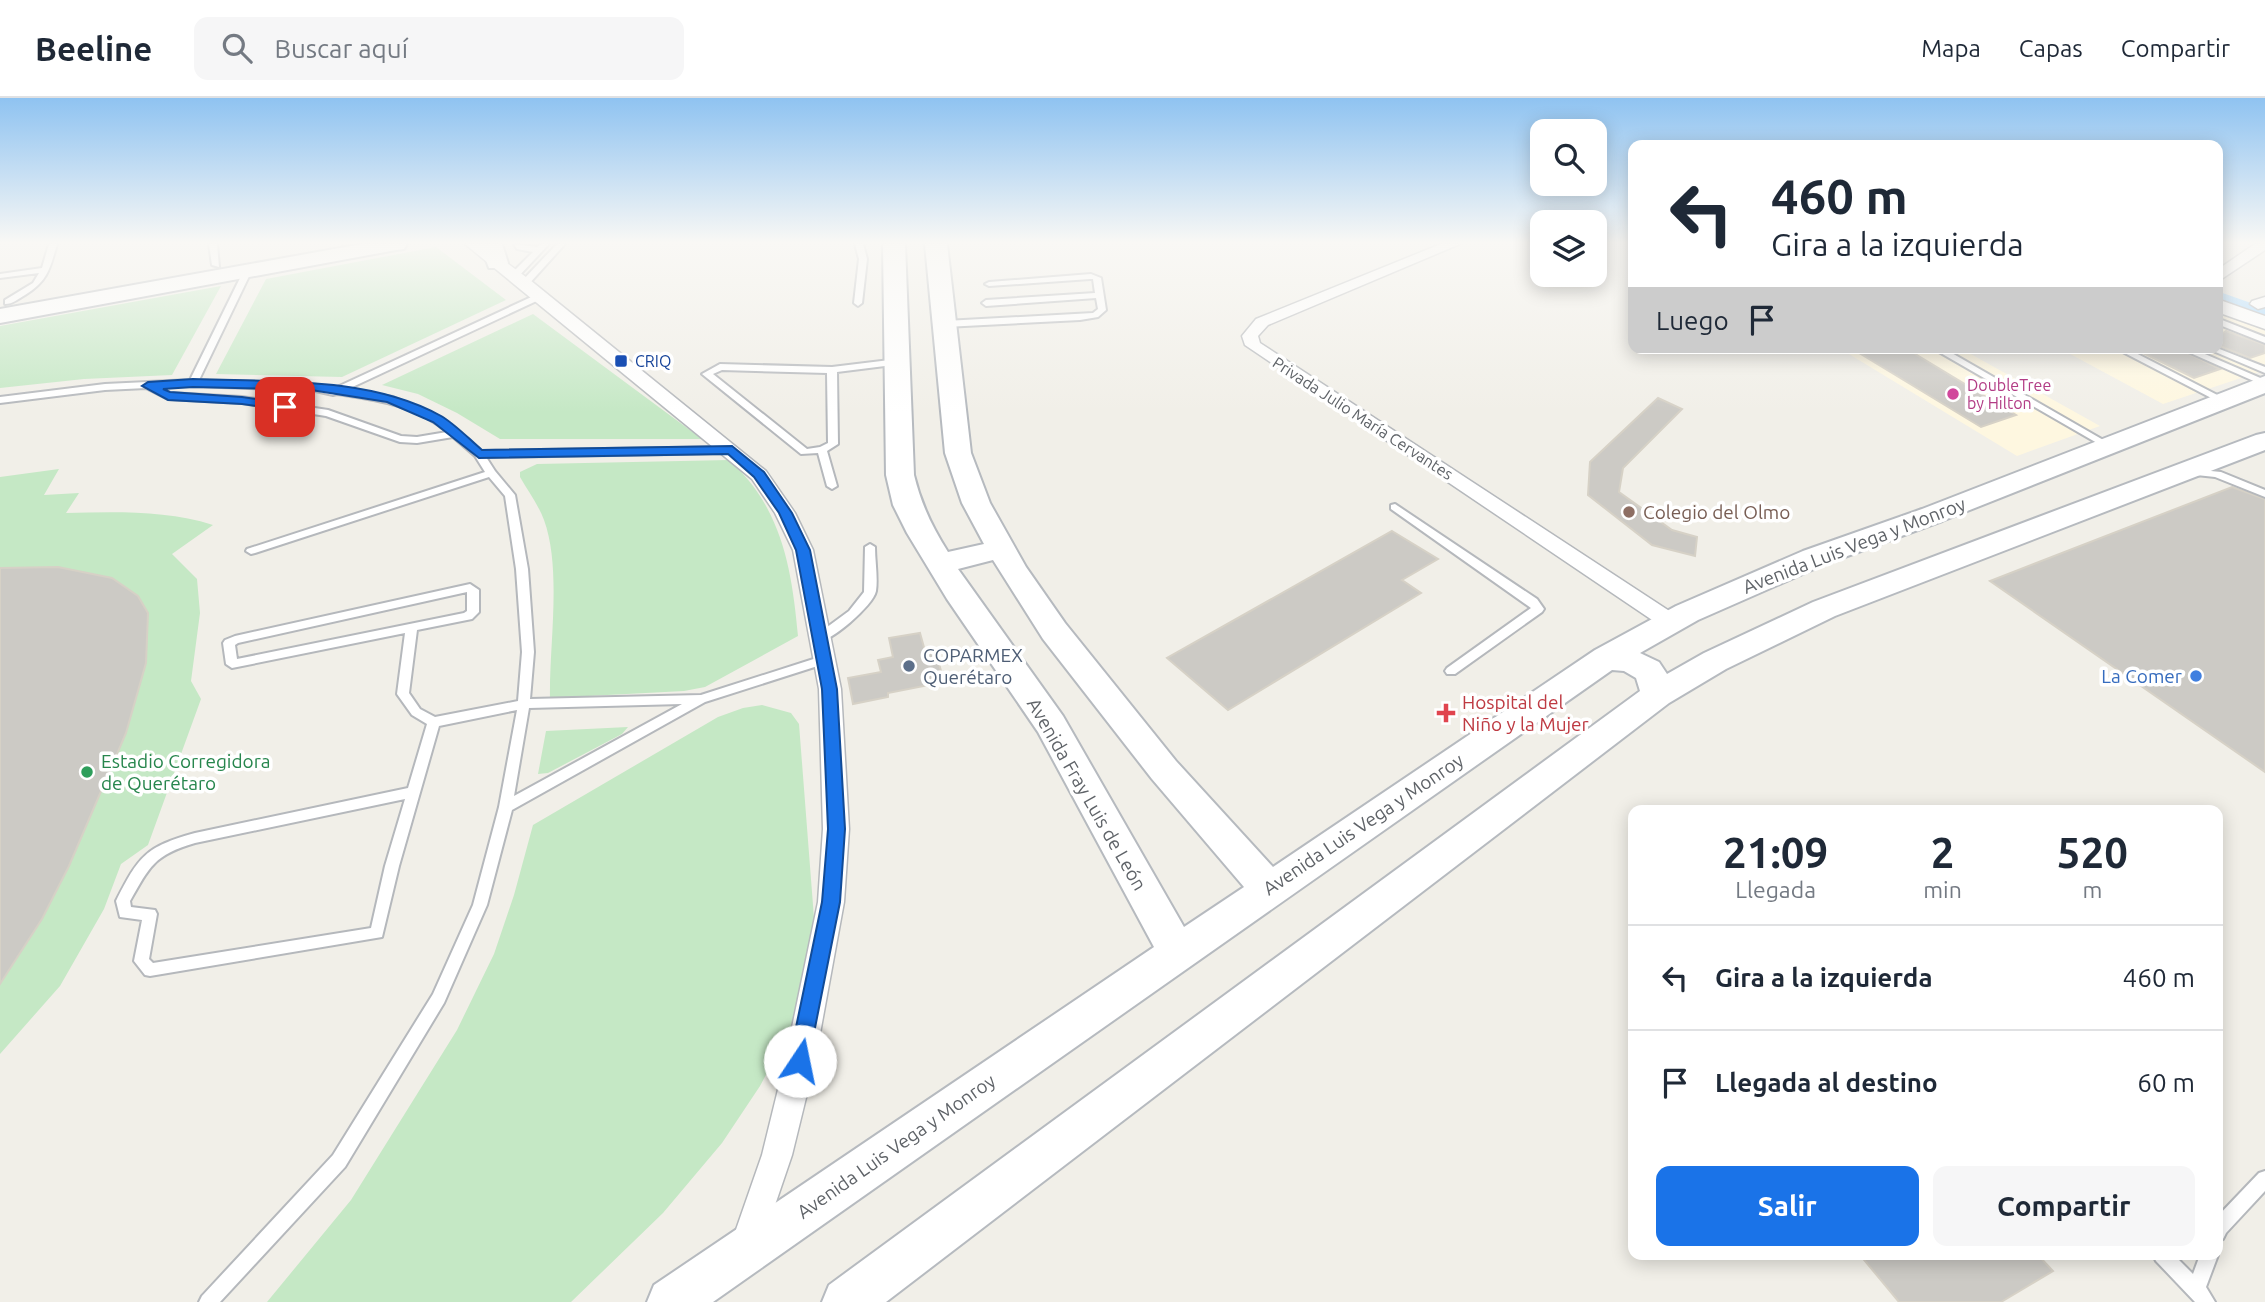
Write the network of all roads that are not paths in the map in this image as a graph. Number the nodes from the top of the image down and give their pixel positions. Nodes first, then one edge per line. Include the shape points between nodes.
1 (31, 300) edge
2 (48, 300) edge
3 (233, 300) edge
4 (531, 300) edge
5 (545, 300) edge
6 (896, 300) edge
7 (942, 300) edge
8 (1032, 300) edge
9 (1101, 300) edge
10 (1315, 300) edge
11 (2230, 300) edge
12 (986, 303) dead end
13 (3, 307) edge
14 (2244, 312) edge
15 (945, 324) junction
16 (2223, 328) edge
17 (2265, 340) edge
18 (2223, 353) edge
19 (1947, 354) edge
20 (2131, 354) edge
21 (2197, 354) edge
22 (898, 366) junction
23 (2265, 370) edge
24 (832, 374) junction
25 (193, 383) junction
26 (2265, 384) edge
27 (148, 386) junction
28 (332, 392) junction
29 (0, 400) edge
30 (2222, 400) junction
31 (453, 434) junction
32 (2107, 445) junction
33 (2264, 446) edge
34 (732, 450) junction
35 (822, 450) junction
36 (479, 454) junction
37 (2184, 472) junction
38 (491, 473) junction
39 (832, 486) dead end
40 (2265, 494) edge
41 (1395, 507) dead end
42 (870, 547) dead end
43 (1002, 549) junction
44 (251, 551) dead end
45 (942, 563) junction
46 (1669, 621) junction
47 (411, 629) junction
48 (821, 649) junction
49 (1606, 658) junction
50 (1451, 671) dead end
51 (1657, 695) junction
52 (701, 699) junction
53 (524, 704) junction
54 (435, 722) junction
55 (413, 792) junction
56 (506, 807) junction
57 (1269, 889) junction
58 (1177, 952) junction
59 (2265, 1179) edge
60 (2223, 1224) edge
61 (745, 1251) junction
62 (2167, 1260) edge
63 (2208, 1260) edge
64 (2201, 1295) edge
65 (208, 1302) edge
66 (671, 1302) edge
67 (846, 1302) edge

1 - 13 main road
2 - 13 main road
3 - 25 lane
4 - 28 lane
5 - 34 street
6 - 22 main road, Avenida Fray Luis de León
7 - 15 main road
8 - 12 lane
9 - 15 lane via 1102,310 1096,315
10 - 46 street, Privada Julio María Cervantes via 1262,322 1250,335 1253,345
11 - 14 street
14 - 16 lane
14 - 17 lane
15 - 43 main road via 958,453 976,503
18 - 23 lane
19 - 32 lane
20 - 30 lane
21 - 26 lane
22 - 24 lane
22 - 45 main road, Avenida Fray Luis de León via 900,475 921,533
24 - 35 lane via 833,444
24 - 35 lane via 720,366 707,374 805,452
25 - 27 lane
25 - 28 lane via 311,387
26 - 30 main road, Avenida Luis Vega y Monroy
27 - 29 lane
27 - 31 lane via 168,396 242,400 328,413 400,439
28 - 31 lane via 390,399 438,419
30 - 32 main road, Avenida Luis Vega y Monroy
31 - 36 lane
32 - 46 main road, Avenida Luis Vega y Monroy via 1813,558
33 - 37 main road
34 - 36 lane
34 - 48 street via 759,474 803,550
35 - 39 lane
36 - 38 lane
37 - 40 lane via 2217,474
37 - 51 main road via 1825,609 1715,661
38 - 44 lane
38 - 53 lane via 510,495 522,569 528,652
41 - 50 lane via 1533,602 1538,610
42 - 48 lane via 870,593
43 - 45 main road
43 - 57 main road via 1054,631 1164,769
45 - 58 main road, Avenida Fray Luis de León via 1051,725
46 - 49 main road, Avenida Luis Vega y Monroy
47 - 47 lane via 468,616 473,612 473,590 229,643 232,664
47 - 54 lane via 403,694 416,712
48 - 52 lane
48 - 61 street via 830,689 836,829 831,902 800,1061
49 - 51 main road via 1631,660 1643,667 1657,683
49 - 57 main road, Avenida Luis Vega y Monroy
51 - 67 main road
52 - 53 lane
52 - 56 lane
53 - 54 lane
53 - 56 lane
54 - 55 lane
55 - 55 lane via 195,838 150,855 123,901 125,914 150,914 141,961 150,970 377,933
56 - 65 lane via 480,905 439,998 390,1082 339,1161
57 - 58 main road, Avenida Luis Vega y Monroy
58 - 61 main road, Avenida Luis Vega y Monroy
59 - 60 lane
61 - 66 main road, Avenida Luis Vega y Monroy
62 - 64 lane
63 - 64 lane

